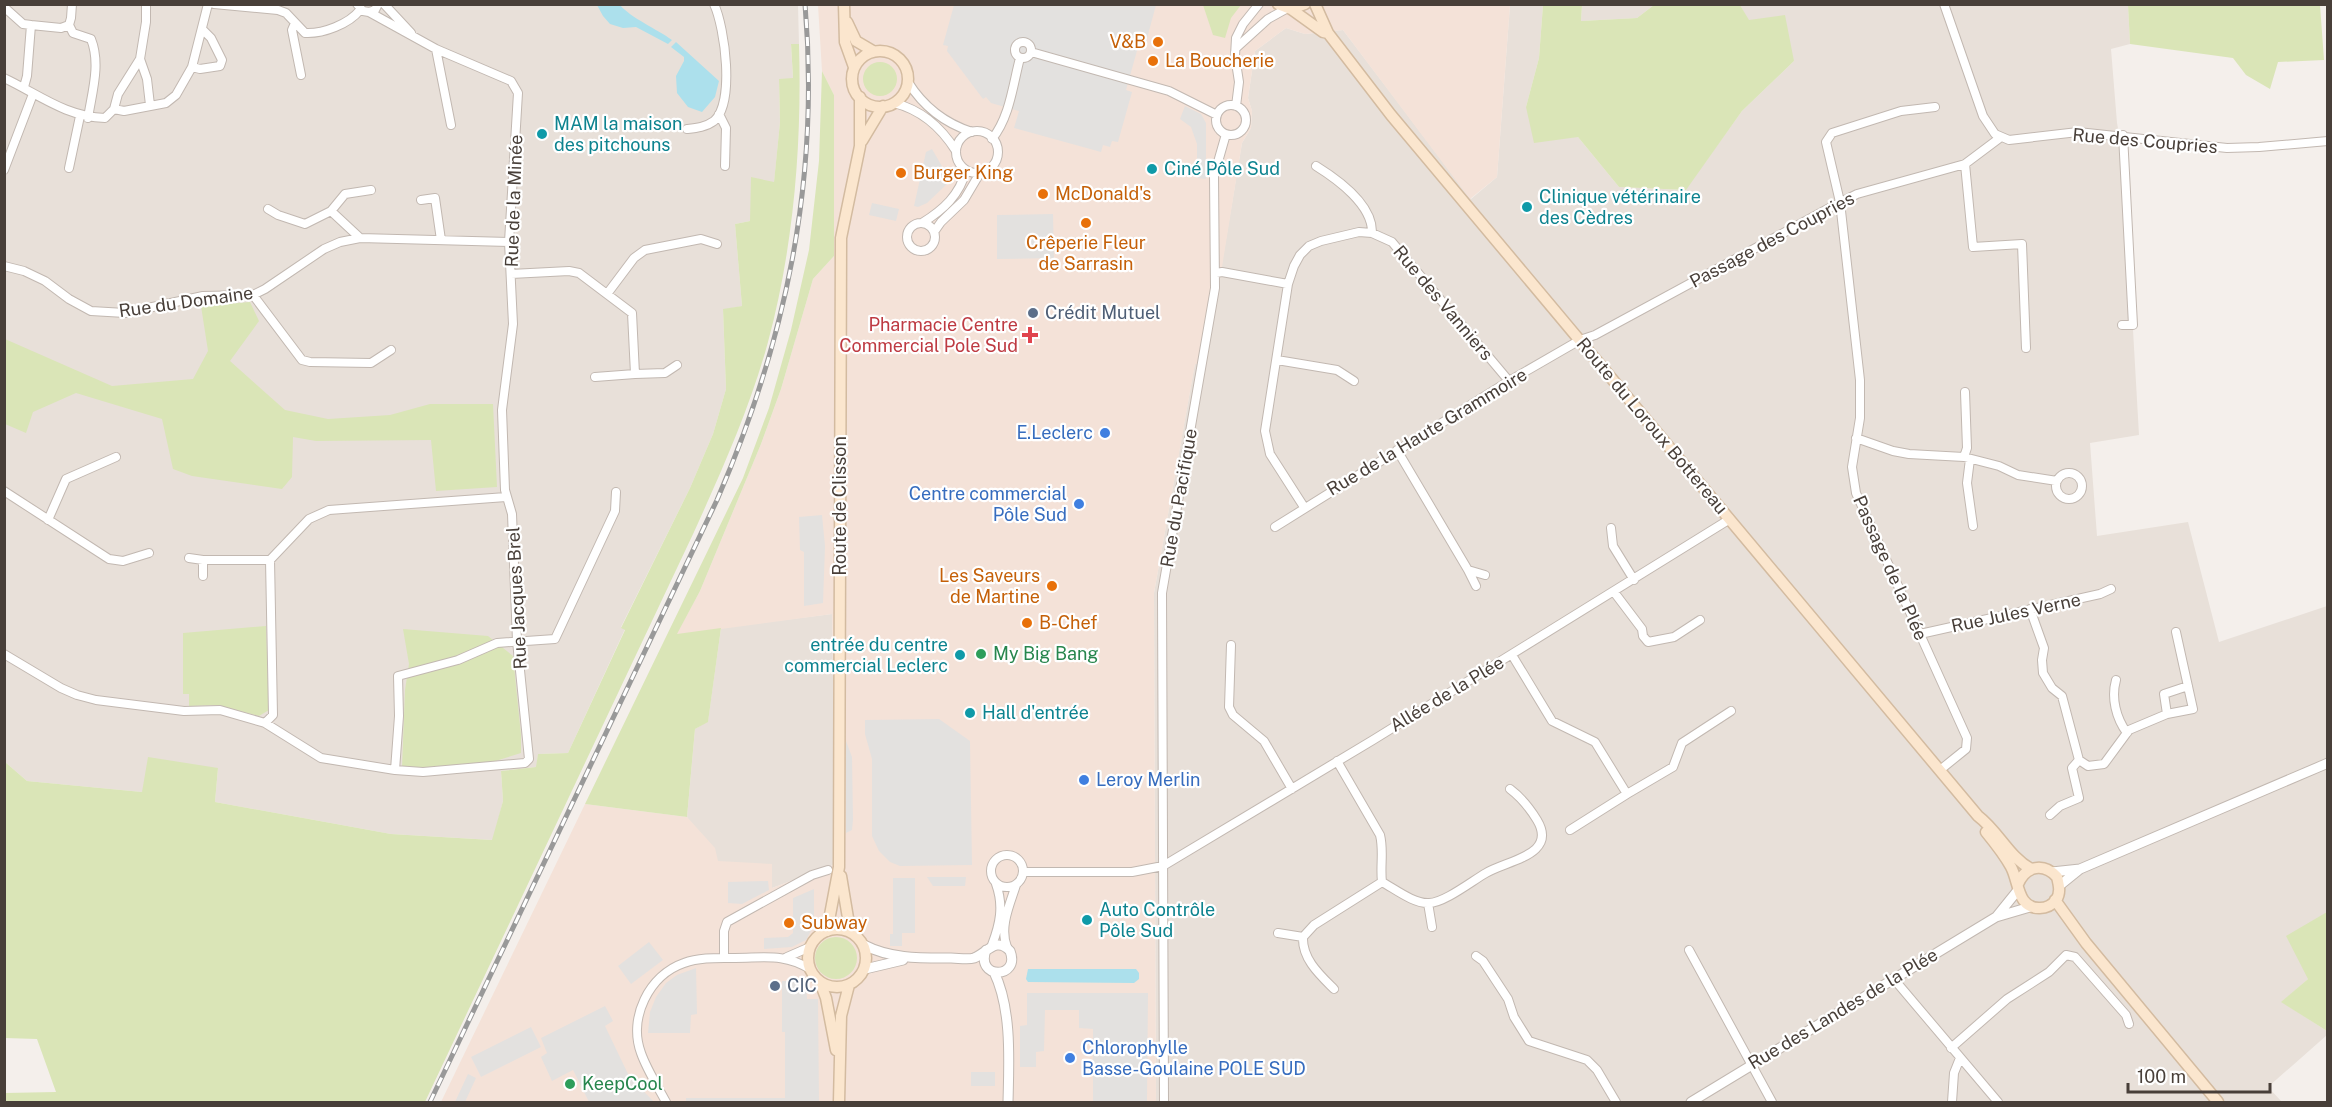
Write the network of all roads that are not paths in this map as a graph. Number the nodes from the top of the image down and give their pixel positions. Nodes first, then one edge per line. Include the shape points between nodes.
1 (72, 4) edge
2 (146, 4) edge
3 (208, 4) edge
4 (214, 4) edge
5 (378, 4) edge
6 (384, 4) edge
7 (714, 4) edge
8 (844, 4) edge
9 (1259, 4) edge
10 (1305, 4) edge
11 (1315, 4) edge
12 (1944, 4) edge
13 (4, 7) edge
14 (359, 7) edge
15 (1285, 7) edge
16 (369, 12) junction
17 (845, 16) junction
18 (296, 23) junction
19 (31, 25) junction
20 (69, 25) junction
21 (202, 30) junction
22 (1328, 33) junction
23 (416, 39) junction
24 (1236, 48) junction
25 (436, 50) junction
26 (873, 51) junction
27 (1031, 52) junction
28 (1020, 58) junction
29 (140, 59) junction
30 (192, 67) junction
31 (854, 67) junction
32 (301, 75) dead end
33 (4, 78) edge
34 (908, 82) junction
35 (24, 87) junction
36 (33, 94) junction
37 (860, 97) junction
38 (150, 105) junction
39 (888, 105) junction
40 (1236, 106) junction
41 (1935, 107) dead end
42 (114, 109) junction
43 (720, 114) junction
44 (1217, 115) junction
45 (84, 117) junction
46 (451, 125) dead end
47 (687, 129) dead end
48 (972, 132) junction
49 (1226, 134) junction
50 (2123, 135) junction
51 (2001, 137) junction
52 (992, 139) junction
53 (2328, 141) edge
54 (860, 146) junction
55 (956, 151) junction
56 (1965, 164) junction
57 (725, 166) dead end
58 (1316, 166) dead end
59 (69, 168) dead end
60 (4, 170) edge
61 (966, 170) junction
62 (980, 173) junction
63 (371, 190) dead end
64 (421, 200) dead end
65 (1840, 202) junction
66 (268, 209) dead end
67 (331, 212) junction
68 (922, 223) junction
69 (934, 232) junction
70 (1372, 233) junction
71 (360, 238) junction
72 (441, 240) junction
73 (509, 242) junction
74 (717, 244) dead end
75 (4, 266) edge
76 (1216, 273) junction
77 (512, 274) junction
78 (1288, 284) junction
79 (607, 294) junction
80 (253, 295) junction
81 (2122, 325) dead end
82 (1580, 340) junction
83 (2026, 348) dead end
84 (391, 350) dead end
85 (1277, 360) junction
86 (677, 365) dead end
87 (635, 374) junction
88 (595, 377) dead end
89 (1354, 381) dead end
90 (1509, 381) junction
91 (1965, 392) dead end
92 (503, 438) joint
93 (1856, 438) junction
94 (1397, 450) junction
95 (116, 457) dead end
96 (1967, 458) junction
97 (2057, 481) dead end
98 (4, 491) edge
99 (616, 492) dead end
100 (506, 497) junction
101 (1304, 507) junction
102 (1730, 519) junction
103 (48, 520) junction
104 (1973, 526) dead end
105 (1275, 527) dead end
106 (1611, 528) dead end
107 (149, 553) dead end
108 (189, 558) dead end
109 (202, 560) junction
110 (270, 560) junction
111 (1468, 570) junction
112 (1485, 575) dead end
113 (203, 576) dead end
114 (1634, 580) junction
115 (1476, 586) dead end
116 (2111, 589) dead end
117 (1614, 592) junction
118 (2030, 609) junction
119 (1700, 620) dead end
120 (2176, 632) dead end
121 (1920, 634) junction
122 (518, 641) junction
123 (1231, 645) dead end
124 (4, 654) edge
125 (1512, 655) junction
126 (2116, 680) dead end
127 (2188, 686) junction
128 (1731, 711) dead end
129 (2167, 714) junction
130 (265, 723) junction
131 (2127, 733) junction
132 (2079, 760) junction
133 (1337, 761) junction
134 (2328, 763) edge
135 (395, 770) junction
136 (1940, 770) junction
137 (1292, 789) junction
138 (1510, 789) dead end
139 (1627, 794) junction
140 (2050, 815) dead end
141 (1978, 816) junction
142 (1570, 830) dead end
143 (1163, 866) junction
144 (2031, 868) junction
145 (834, 869) junction
146 (2080, 869) junction
147 (1023, 872) junction
148 (2052, 872) junction
149 (1383, 882) junction
150 (996, 884) junction
151 (1016, 885) junction
152 (2059, 886) junction
153 (2018, 887) junction
154 (1428, 903) junction
155 (2052, 903) junction
156 (2030, 907) junction
157 (1996, 917) junction
158 (1431, 927) dead end
159 (827, 931) junction
160 (854, 933) junction
161 (1278, 933) dead end
162 (1302, 937) junction
163 (864, 945) junction
164 (810, 947) junction
165 (989, 947) junction
166 (1007, 947) junction
167 (1689, 950) dead end
168 (1476, 956) dead end
169 (787, 957) junction
170 (724, 958) junction
171 (910, 958) junction
172 (973, 958) junction
173 (810, 969) junction
174 (865, 969) junction
175 (1005, 970) junction
176 (992, 971) junction
177 (1893, 978) junction
178 (820, 982) junction
179 (849, 985) junction
180 (1001, 987) junction
181 (1335, 989) dead end
182 (2129, 1024) dead end
183 (1951, 1048) junction
184 (1960, 1058) junction
185 (839, 1062) junction
186 (1751, 1065) junction
187 (666, 1102) edge
188 (838, 1102) edge
189 (1008, 1102) edge
190 (1164, 1102) edge
191 (1616, 1102) edge
192 (1691, 1102) edge
193 (1773, 1102) edge
194 (1952, 1102) edge
195 (1998, 1102) edge
196 (2218, 1102) edge

1 - 20 street
2 - 29 street
3 - 21 street
4 - 18 street via 278,10
5 - 16 street
6 - 23 street, Rue de la Minée
7 - 43 street via 724,44 725,92
8 - 17 main road
9 - 24 street via 1239,31
10 - 15 main road
11 - 22 main road, Route du Loroux Bottereau
12 - 51 street via 1983,116
13 - 19 street via 23,24
14 - 16 street, Rue de la Minée
14 - 18 street via 346,21 313,33 305,33
15 - 22 main road, Route du Loroux Bottereau
15 - 24 street
16 - 23 street, Rue de la Minée
17 - 26 main road via 856,41
17 - 31 main road via 845,42
18 - 32 street via 292,30
19 - 20 street
19 - 35 street
20 - 45 street via 73,33 91,39 95,48 96,73
21 - 30 street
21 - 30 street via 211,38 222,60 220,66
22 - 82 main road, Route du Loroux Bottereau via 1391,115
23 - 25 street, Rue de la Minée
24 - 40 street
25 - 46 street
25 - 73 street, Rue de la Minée via 511,81 518,93
26 - 31 main road
26 - 34 main road via 887,51 898,57
27 - 28 street
27 - 28 street via 1027,43 1019,43 1015,52
27 - 44 street via 1169,91
28 - 52 street via 1006,110
29 - 38 street
29 - 42 street via 118,94
30 - 38 street via 176,95 166,103
31 - 37 main road via 852,83
33 - 35 street
34 - 39 main road via 902,96
34 - 48 street via 940,116
35 - 36 street
36 - 45 street
36 - 60 street
37 - 39 main road via 873,106
37 - 54 main road, Route de Clisson
38 - 42 street via 124,111
39 - 54 main road, Route de Clisson
39 - 55 street via 919,112 937,126
40 - 44 street via 1226,106
40 - 49 street via 1245,115 1244,126 1238,133
41 - 65 street, Passage de la Plée via 1901,111 1832,133 1826,141
42 - 45 street via 105,118
43 - 47 street via 703,127
43 - 57 street via 726,128
44 - 49 street via 1218,127
45 - 59 street
48 - 52 street
48 - 55 street via 963,137
49 - 76 street, Rue du Pacifique via 1214,176
50 - 51 street, Rue des Coupries via 2078,132 2009,140
50 - 53 street, Rue des Coupries via 2227,148
50 - 81 street via 2133,325
51 - 56 street, Passage des Coupries
52 - 62 street via 997,150 995,161
54 - 145 main road, Route de Clisson via 841,238
55 - 61 street via 958,162
56 - 65 street, Passage des Coupries
56 - 83 street via 1974,247 2022,244
58 - 70 street via 1341,182 1363,208 1370,217
61 - 62 street
61 - 68 street via 956,195
62 - 69 street via 964,200
63 - 67 street via 345,194
64 - 72 street via 435,198
65 - 82 street, Passage des Coupries
65 - 93 street, Passage de la Plée via 1860,380
66 - 67 street via 305,224
67 - 71 street
68 - 69 street
68 - 69 street via 908,232 914,249 930,248 935,242
70 - 78 street via 1359,232 1309,246 1294,266
70 - 90 street, Rue des Vanniers via 1392,242
71 - 72 street, Rue du Domaine
71 - 80 street, Rue du Domaine via 324,249
72 - 73 street, Rue du Domaine
73 - 77 street, Rue de la Minée
74 - 79 street via 701,239 645,250 634,258
75 - 80 street, Rue du Domaine via 45,281 91,311 125,313 203,296
76 - 78 street
76 - 143 street, Rue du Pacifique via 1162,593
77 - 79 street via 575,271
77 - 92 street, Rue de la Minée via 513,324 502,410
78 - 85 street
79 - 87 street via 632,313
80 - 84 street via 302,360 371,363
82 - 90 street, Rue de la Haute Grammoire
82 - 102 main road, Route du Loroux Bottereau
85 - 89 street via 1337,370
85 - 101 street via 1264,431 1266,446
86 - 87 street via 665,373
87 - 88 street
90 - 94 street, Rue de la Haute Grammoire
91 - 96 street
92 - 100 street, Rue Jacques Brel
93 - 96 street via 1909,454
93 - 121 street, Passage de la Plée via 1852,468 1856,493
94 - 101 street, Rue de la Haute Grammoire
94 - 111 street
95 - 103 street via 66,479
96 - 97 street via 2018,475
96 - 104 street via 1966,483
98 - 103 street
99 - 122 street via 615,511 555,639
100 - 110 street via 329,510 309,519
100 - 122 street, Rue Jacques Brel via 512,514
101 - 105 street, Rue de la Haute Grammoire
102 - 114 street, Allée de la Plée
102 - 136 main road, Route du Loroux Bottereau
103 - 107 street via 109,559 123,561
106 - 114 street via 1613,546
108 - 109 street
109 - 110 street
109 - 113 street
110 - 130 street via 273,715
111 - 112 street
111 - 115 street
114 - 117 street, Allée de la Plée
116 - 118 street, Rue Jules Verne
117 - 119 street via 1648,642 1674,638
117 - 125 street, Allée de la Plée
118 - 121 street, Rue Jules Verne
118 - 132 street via 2044,648 2043,673 2062,696
120 - 127 street
121 - 136 street, Passage de la Plée via 1967,738 1966,749
122 - 135 street via 497,643 458,660 398,676
122 - 135 street, Rue Jacques Brel via 529,759 525,763 423,772
123 - 137 street via 1229,707 1264,741
124 - 130 street via 77,695 184,711 220,711
125 - 133 street, Allée de la Plée
125 - 139 street via 1552,721 1595,742
126 - 131 street via 2113,690 2118,722
127 - 129 street via 2164,693
127 - 129 street via 2193,710
128 - 139 street via 1682,743 1673,767
129 - 131 street
130 - 135 street via 321,758
131 - 132 street via 2104,764 2088,766
132 - 140 street via 2072,768 2079,798
133 - 137 street, Allée de la Plée
133 - 149 street via 1380,835
134 - 146 street
136 - 141 main road, Route du Loroux Bottereau
137 - 143 street, Allée de la Plée
138 - 154 street via 1525,801 1543,830 1538,848
139 - 142 street
141 - 144 main road via 2018,860
141 - 153 main road via 2010,866
143 - 147 street via 1131,872
143 - 190 street, Rue du Pacifique
144 - 148 main road
144 - 153 main road
145 - 159 main road, Route de Clisson
145 - 160 main road, Route de Clisson
145 - 170 street via 812,875 727,922
146 - 148 street
146 - 152 street
147 - 150 street via 1015,857 998,857 990,869
147 - 151 street
148 - 152 main road
149 - 154 street
149 - 162 street via 1314,925
150 - 151 street via 1006,888
150 - 165 street via 1002,906 999,926
151 - 166 street via 1005,921
152 - 155 main road
153 - 156 main road via 2020,897
153 - 157 street, Rue des Landes de la Plée
154 - 158 street
155 - 156 main road via 2043,908
155 - 196 main road
156 - 157 street, Rue des Landes de la Plée
157 - 177 street, Rue des Landes de la Plée
159 - 160 main road
159 - 164 main road
160 - 163 main road, Route de Clisson
161 - 162 street
162 - 181 street via 1302,947 1315,969
163 - 171 street via 877,952
163 - 174 main road
164 - 169 street
164 - 173 main road
165 - 166 street
165 - 172 street
165 - 176 street via 984,957
166 - 175 street via 1012,960
167 - 186 street
168 - 191 street via 1508,999 1529,1041 1587,1060
169 - 170 street
169 - 173 street
170 - 187 street via 699,959 672,968 640,1005 637,1023 641,1053
171 - 172 street
171 - 174 street
172 - 176 street
173 - 178 main road
174 - 179 main road
175 - 176 street
175 - 180 street
176 - 180 street
177 - 183 street
177 - 186 street, Rue des Landes de la Plée
178 - 179 main road via 837,987
178 - 185 main road
179 - 185 main road via 842,1007
180 - 189 street via 1009,1066
182 - 183 street via 2127,1015 2075,957 2066,955
183 - 184 street
184 - 194 street via 1954,1072
184 - 195 street
185 - 188 main road
186 - 192 street, Rue des Landes de la Plée
186 - 193 street

